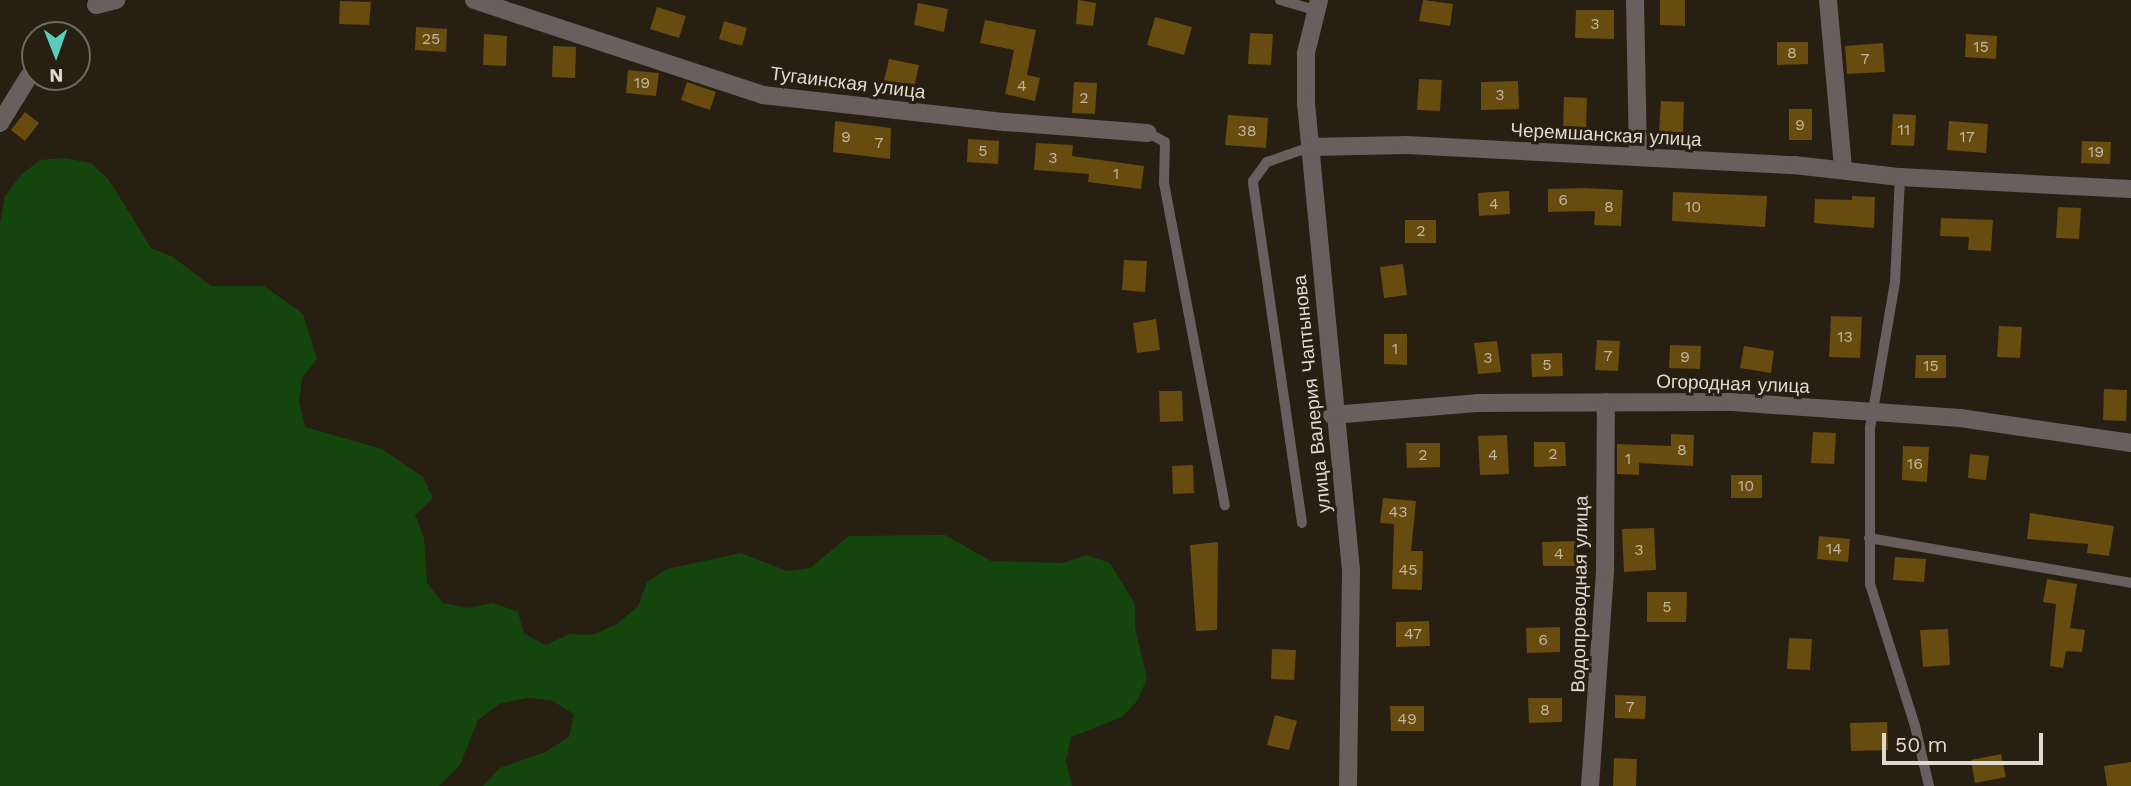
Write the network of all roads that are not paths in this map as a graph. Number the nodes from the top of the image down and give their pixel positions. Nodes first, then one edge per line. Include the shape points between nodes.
1 (116, 0) edge
2 (474, 0) edge
3 (1280, 0) edge
4 (1635, 0) edge
5 (1828, 0) edge
6 (96, 5) dead end
7 (505, 5) edge
8 (1317, 5) edge
9 (21, 89) edge
10 (0, 123) edge
11 (1148, 133) joint
12 (1310, 147) junction
13 (1638, 158) junction
14 (1843, 169) junction
15 (1900, 177) junction
16 (2131, 189) edge
17 (1606, 402) junction
18 (1873, 412) junction
19 (1332, 415) junction
20 (2131, 443) edge
21 (1225, 505) dead end
22 (1301, 523) dead end
23 (1869, 538) junction
24 (2131, 583) edge
25 (1348, 786) edge
26 (1590, 786) edge
27 (1929, 786) edge

1 - 6 street
2 - 7 street, Тугаинская улица
3 - 8 lane
4 - 13 street
5 - 14 street
7 - 11 street, Тугаинская улица via 763,95
8 - 12 street, улица Валерия Чаптынова via 1306,53
9 - 10 street
11 - 21 lane via 1165,142 1164,183
12 - 13 street, Черемшанская улица via 1407,145
12 - 19 street, улица Валерия Чаптынова
12 - 22 lane via 1267,162 1253,181
13 - 14 street, Черемшанская улица
14 - 15 street, Черемшанская улица
15 - 16 street, Черемшанская улица
15 - 18 lane via 1895,282
17 - 18 street, Огородная улица via 1732,402
17 - 19 street, Огородная улица via 1478,403
17 - 26 street, Водопроводная улица via 1605,569
18 - 20 street, Огородная улица via 1960,418
18 - 23 lane
19 - 25 street, улица Валерия Чаптынова via 1351,572
23 - 24 lane
23 - 27 lane via 1870,584 1916,726

